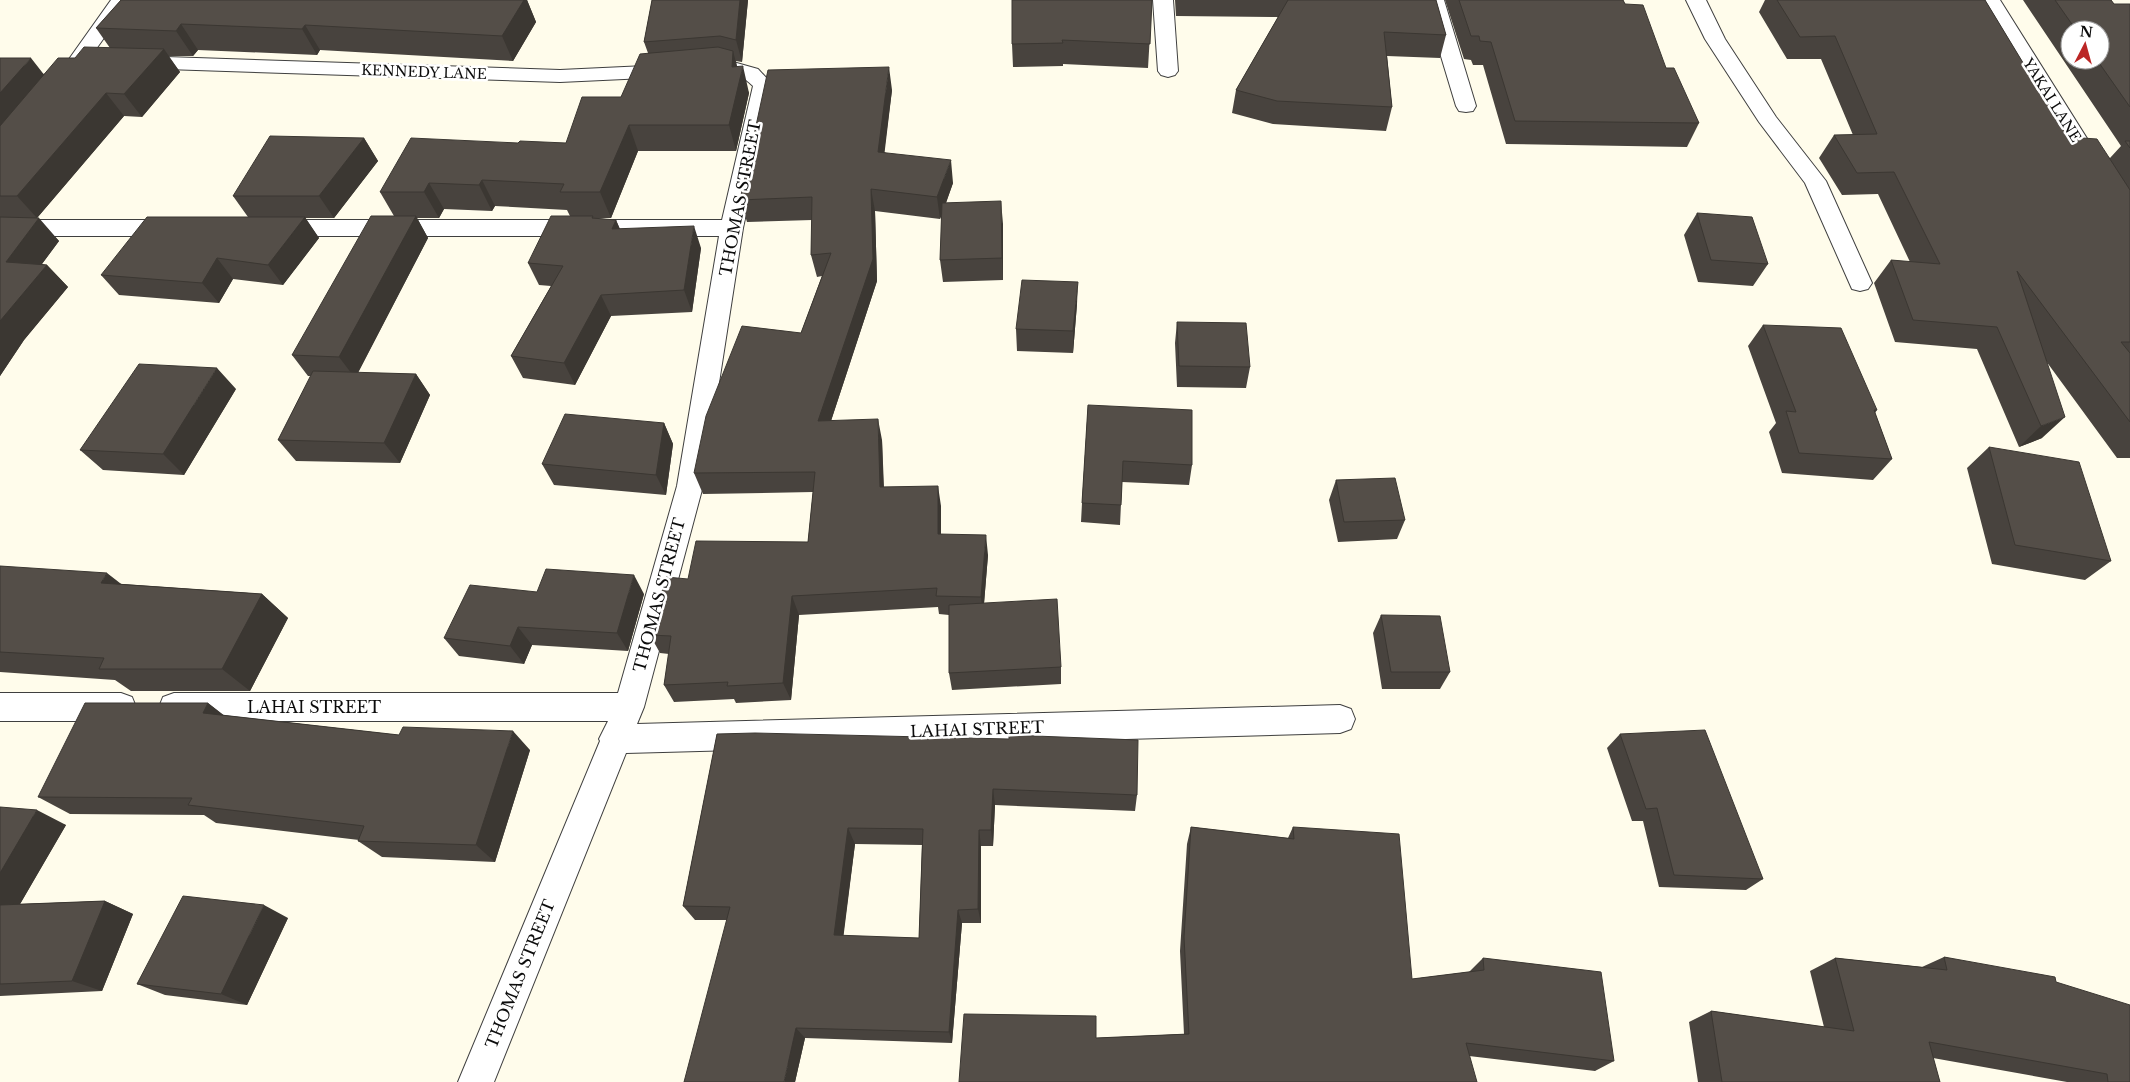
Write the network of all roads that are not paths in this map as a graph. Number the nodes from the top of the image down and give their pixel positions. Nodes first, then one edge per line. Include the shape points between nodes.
1 (121, 0) edge
2 (1163, 0) edge
3 (1434, 0) edge
4 (1696, 0) edge
5 (1990, 0) edge
6 (1168, 71) dead end
7 (763, 85) joint
8 (1466, 106) dead end
9 (2130, 225) edge
10 (0, 228) edge
11 (198, 228) edge
12 (257, 228) edge
13 (732, 228) junction
14 (1860, 283) dead end
15 (0, 707) edge
16 (629, 707) junction
17 (1340, 719) dead end
18 (614, 739) junction
19 (476, 1082) edge

1 - 7 street, KENNEDY LANE via 78,70 560,76 726,66 752,73
2 - 6 street
3 - 8 street
4 - 14 street via 1715,39 1769,122 1815,181
5 - 9 street, YAKAI LANE
7 - 13 street, THOMAS STREET
10 - 11 street
12 - 13 street
13 - 16 street, THOMAS STREET via 690,486
15 - 16 street, LAHAI STREET
16 - 18 street, THOMAS STREET
17 - 18 street, LAHAI STREET
18 - 19 street, THOMAS STREET

